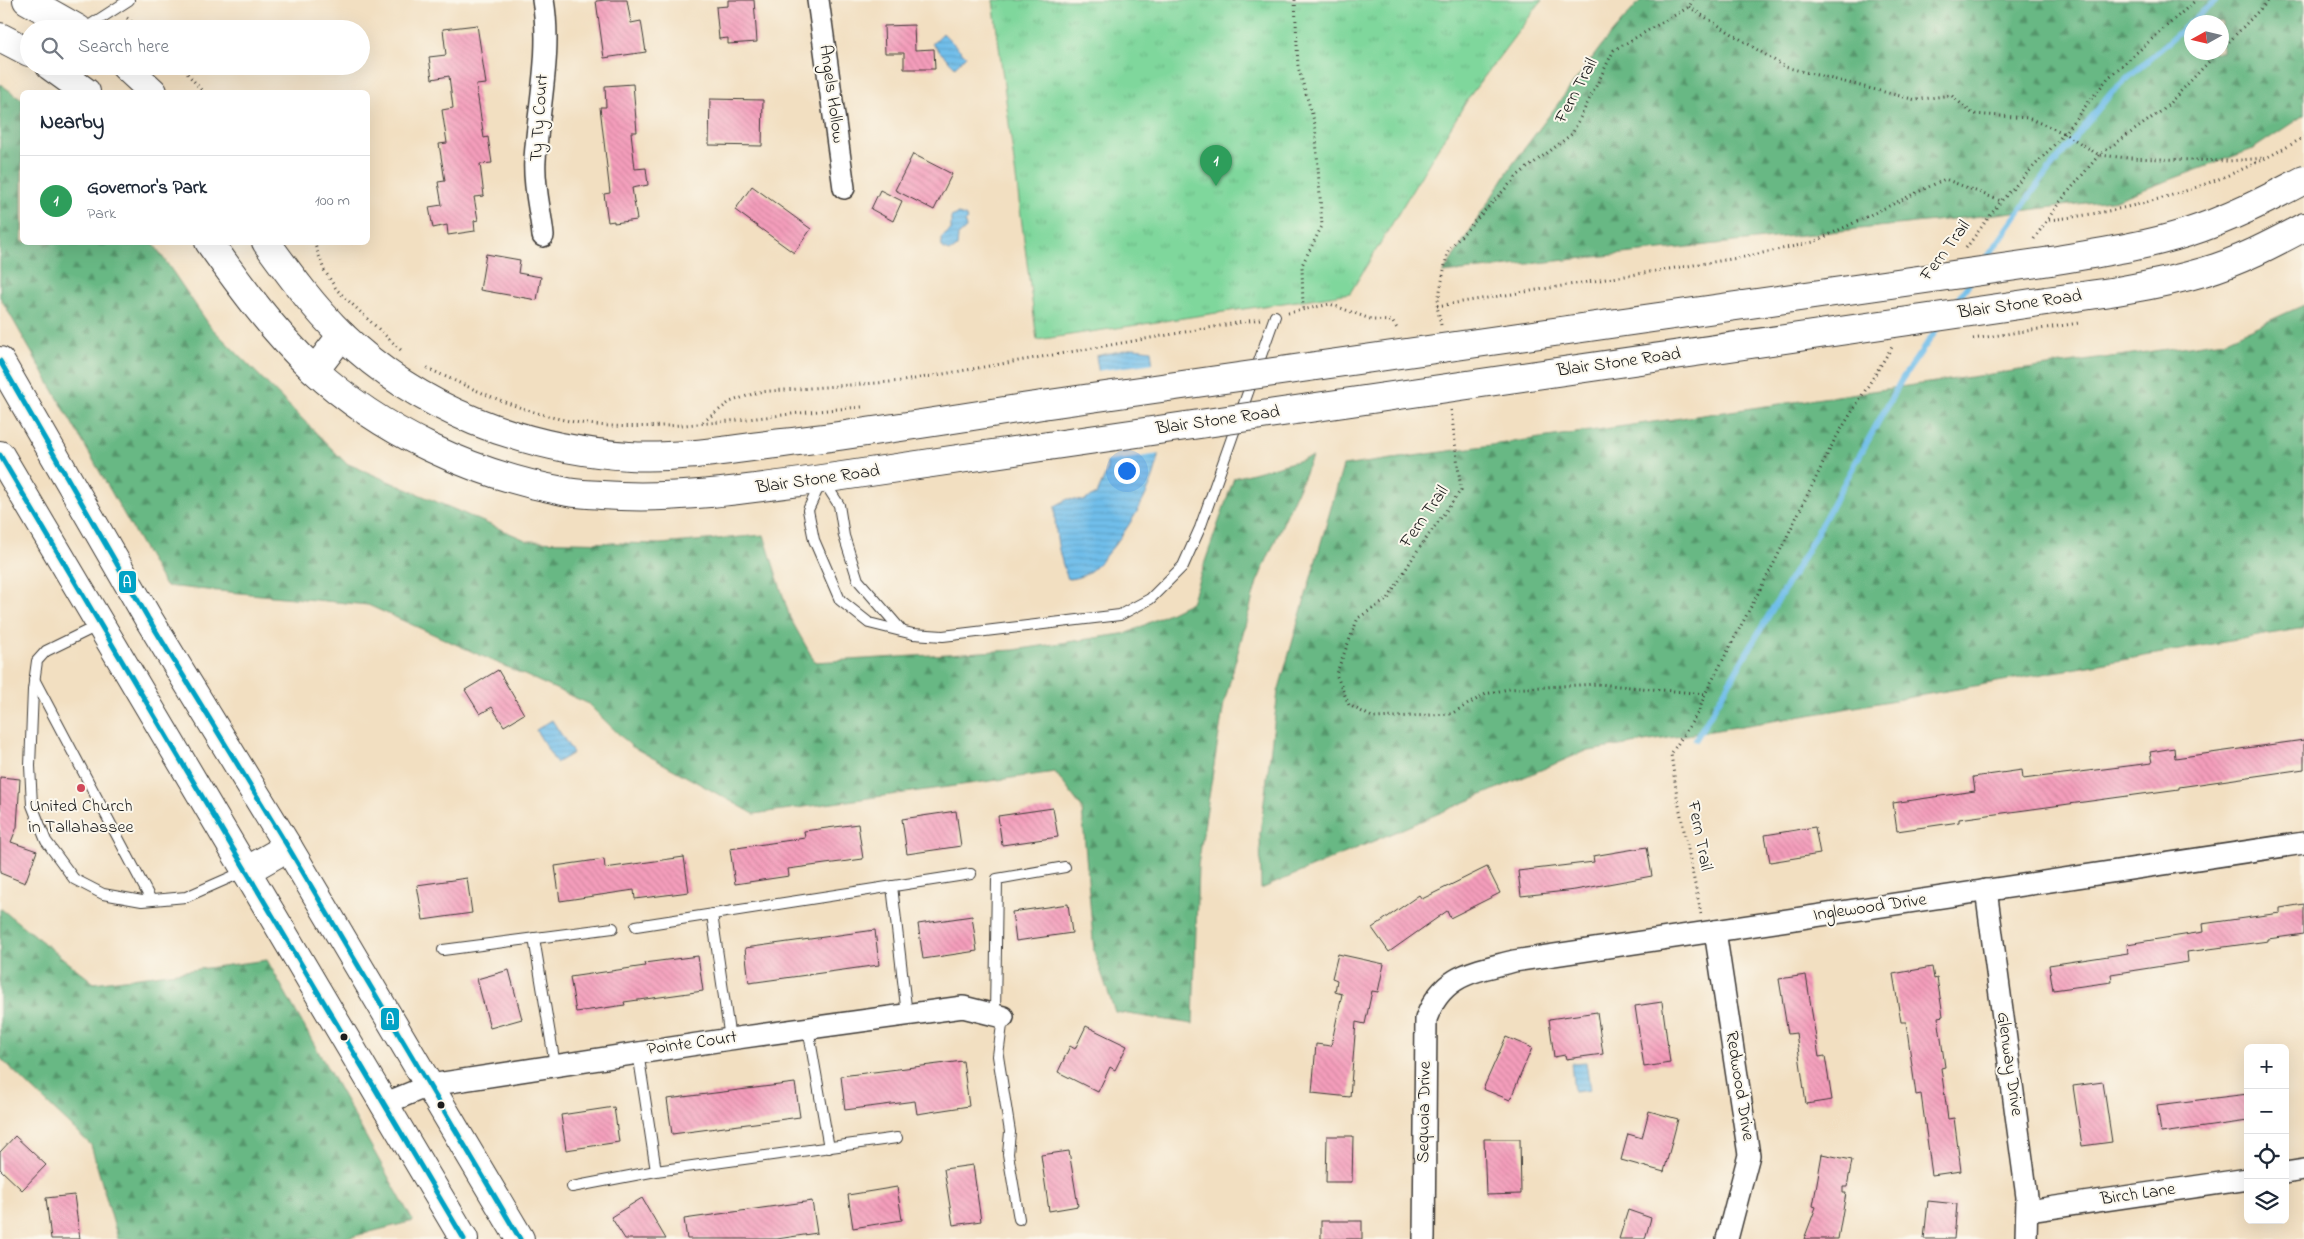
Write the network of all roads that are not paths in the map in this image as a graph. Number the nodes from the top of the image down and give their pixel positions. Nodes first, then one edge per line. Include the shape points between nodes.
1 (27, 0) edge
2 (130, 0) edge
3 (543, 0) edge
4 (818, 0) edge
5 (62, 20) edge
6 (98, 20) edge
7 (0, 37) edge
8 (20, 47) edge
9 (62, 75) edge
10 (134, 75) edge
11 (83, 90) edge
12 (150, 90) edge
13 (2304, 180) edge
14 (844, 188) dead end
15 (2304, 227) edge
16 (544, 236) dead end
17 (211, 245) edge
18 (268, 245) edge
19 (1275, 316) road end
20 (342, 335) junction
21 (0, 361) edge
22 (315, 370) junction
23 (817, 439) junction
24 (0, 455) edge
25 (823, 479) junction
26 (100, 624) junction
27 (902, 631) junction
28 (34, 679) junction
29 (2304, 843) edge
30 (288, 847) junction
31 (1064, 867) dead end
32 (246, 871) junction
33 (971, 874) dead end
34 (892, 886) junction
35 (1986, 890) junction
36 (151, 900) junction
37 (712, 914) junction
38 (636, 926) dead end
39 (613, 928) dead end
40 (1710, 931) junction
41 (534, 938) junction
42 (443, 950) dead end
43 (1441, 989) joint
44 (907, 1015) junction
45 (999, 1016) junction
46 (808, 1028) junction
47 (730, 1039) junction
48 (638, 1052) junction
49 (555, 1065) junction
50 (430, 1085) junction
51 (384, 1104) junction
52 (897, 1138) dead end
53 (829, 1148) junction
54 (2304, 1170) edge
55 (656, 1171) junction
56 (2289, 1172) edge
57 (2244, 1180) edge
58 (572, 1187) dead end
59 (2028, 1211) junction
60 (1019, 1219) dead end
61 (464, 1239) edge
62 (520, 1239) edge
63 (1424, 1239) edge
64 (1727, 1239) edge
65 (2026, 1239) edge

1 - 5 main road
2 - 6 lane
3 - 16 street, Ty Ty Court via 544,58 534,163
4 - 14 street, Angels Hollow
7 - 8 main road
9 - 11 main road
10 - 12 main road
13 - 23 main road, bridge via 2253,208 2186,233 2126,248 2041,252
15 - 25 main road, Blair Stone Road, bridge via 2205,272 2136,289
17 - 22 main road, Blair Stone Road via 262,315
18 - 20 main road
19 - 27 lane via 1200,528 1183,566 1150,599 1120,615 943,636
20 - 22 main road
20 - 23 main road via 388,373 458,415 517,437 560,448 640,456 695,454
21 - 30 main road via 148,618
22 - 25 main road, Blair Stone Road via 367,412 398,431 458,460 564,492 635,497 707,495
23 - 25 main road
24 - 26 main road
25 - 27 lane via 839,504 844,536 858,580
25 - 27 lane via 808,510 814,540 840,600 869,623
26 - 28 lane via 46,651 37,661
26 - 32 main road
28 - 36 lane
28 - 36 lane via 30,766 32,805 46,841 74,879 103,894
29 - 35 street, Inglewood Drive
30 - 32 main road
30 - 50 main road
31 - 45 lane via 998,879
32 - 36 lane via 186,898
32 - 51 main road
33 - 34 lane
34 - 37 lane
34 - 44 lane
35 - 40 street, Inglewood Drive
35 - 59 street, Glenway Drive
37 - 38 lane
37 - 47 lane
39 - 41 lane
40 - 43 street, Inglewood Drive via 1514,961 1463,975
40 - 64 street, Redwood Drive via 1749,1155
41 - 42 lane
41 - 49 lane
43 - 63 street, Sequoia Drive via 1426,1018
44 - 45 street, Pointe Court via 963,1008
44 - 46 street, Pointe Court
45 - 60 lane via 998,1056 1010,1132 1008,1154
46 - 47 street, Pointe Court
46 - 53 lane
47 - 48 street, Pointe Court
48 - 49 street, Pointe Court
48 - 55 lane
49 - 50 street, Pointe Court
50 - 51 street, Pointe Court
50 - 62 main road
51 - 61 main road
52 - 53 lane
53 - 55 lane
54 - 56 street
55 - 58 lane
57 - 59 street, Birch Lane
59 - 65 street, Glenway Drive

